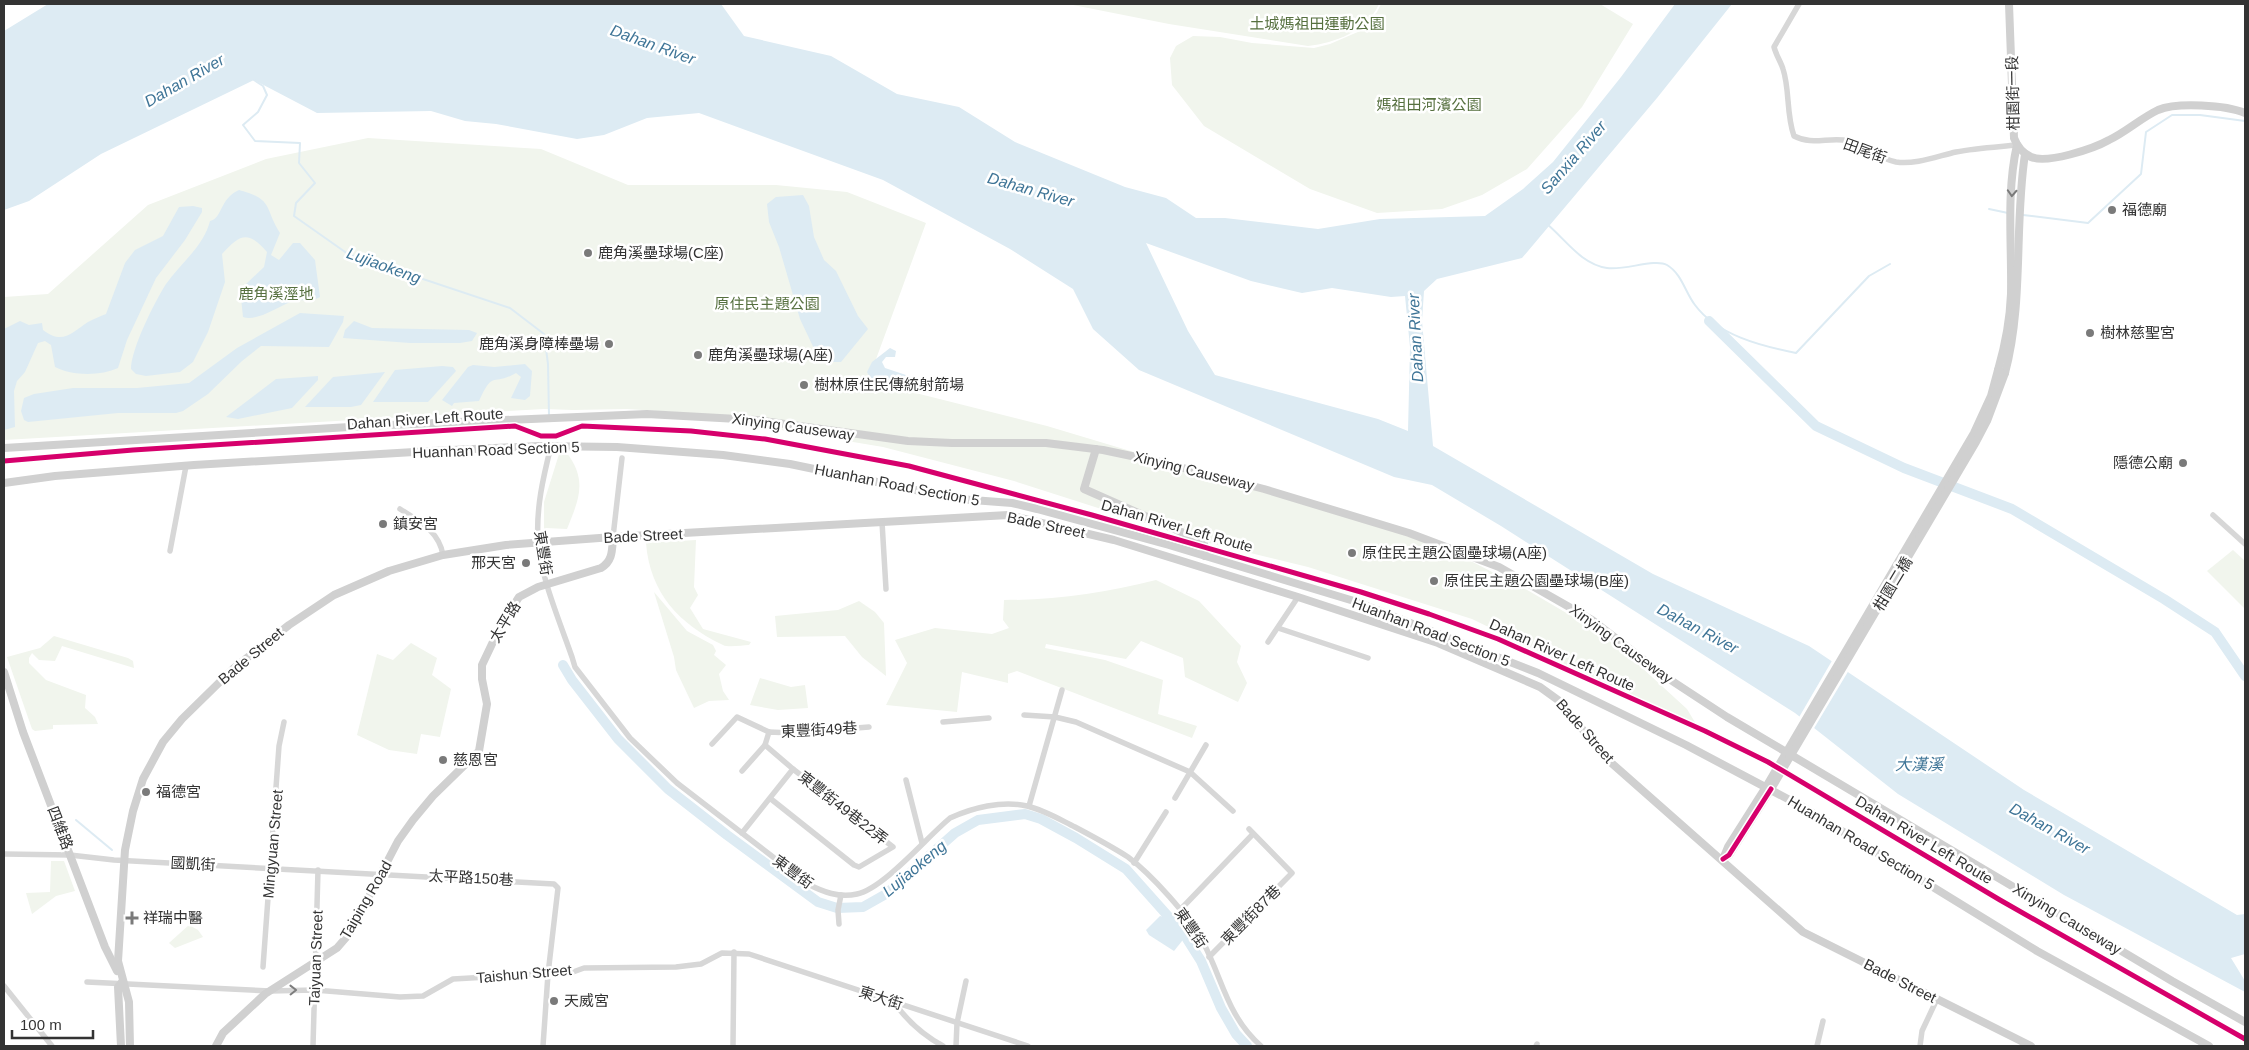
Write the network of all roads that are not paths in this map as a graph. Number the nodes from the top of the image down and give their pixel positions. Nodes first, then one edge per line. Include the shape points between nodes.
1 (1799, 4) edge
2 (2009, 4) edge
3 (2245, 113) edge
4 (2017, 145) junction
5 (2025, 154) junction
6 (2002, 372) junction
7 (551, 446) junction
8 (4, 448) edge
9 (1096, 449) junction
10 (622, 458) dead end
11 (186, 466) junction
12 (4, 483) edge
13 (400, 510) dead end
14 (2213, 515) dead end
15 (882, 522) junction
16 (613, 537) junction
17 (538, 542) junction
18 (2245, 544) edge
19 (170, 551) dead end
20 (443, 555) junction
21 (1205, 556) junction
22 (548, 584) junction
23 (886, 589) dead end
24 (1298, 597) junction
25 (1278, 628) junction
26 (1268, 642) dead end
27 (1368, 658) dead end
28 (4, 672) edge
29 (1062, 690) dead end
30 (1024, 715) dead end
31 (1055, 717) junction
32 (989, 718) dead end
33 (284, 722) dead end
34 (943, 722) dead end
35 (870, 727) dead end
36 (769, 732) junction
37 (712, 744) dead end
38 (765, 745) junction
39 (1206, 745) dead end
40 (793, 769) junction
41 (742, 771) dead end
42 (1190, 772) junction
43 (906, 780) dead end
44 (1768, 788) junction
45 (1175, 798) dead end
46 (771, 799) junction
47 (1029, 806) junction
48 (1233, 811) dead end
49 (1166, 812) dead end
50 (742, 833) junction
51 (922, 843) junction
52 (4, 854) edge
53 (70, 856) junction
54 (124, 860) junction
55 (1723, 860) junction
56 (1134, 864) junction
57 (271, 868) junction
58 (318, 870) junction
59 (382, 873) junction
60 (841, 895) junction
61 (1180, 910) junction
62 (839, 924) dead end
63 (734, 952) junction
64 (1209, 957) junction
65 (316, 961) junction
66 (263, 967) dead end
67 (548, 974) junction
68 (966, 981) dead end
69 (87, 982) dead end
70 (122, 982) junction
71 (4, 986) edge
72 (315, 990) junction
73 (270, 991) junction
74 (1938, 999) junction
75 (894, 1002) junction
76 (1823, 1021) dead end
77 (2245, 1022) edge
78 (957, 1024) junction
79 (52, 1046) edge
80 (121, 1046) edge
81 (130, 1046) edge
82 (216, 1046) edge
83 (313, 1046) edge
84 (543, 1046) edge
85 (733, 1046) edge
86 (943, 1046) edge
87 (956, 1046) edge
88 (1028, 1046) edge
89 (1261, 1046) edge
90 (1817, 1046) edge
91 (1920, 1046) edge
92 (2031, 1046) edge
93 (2209, 1046) edge

1 - 4 street, 田尾街 via 1774,47 1783,69 1794,136 1812,141 1844,140 1897,162
2 - 4 street, 柑園街一段 via 2014,138
3 - 5 street via 2191,105 2158,110 2107,141 2074,153 2043,159
4 - 5 street, 柑園街一段
4 -> 6 street via 2010,230 2010,307
5 - 6 street via 2020,181 2015,318
6 - 44 street, 柑園二橋, bridge via 1987,421 1968,455
7 - 11 street, Huanhan Road Section 5
7 - 17 street, 東豐街 via 538,501
7 - 21 street, Huanhan Road Section 5 via 694,452 790,464 981,503 1012,503
8 - 9 street, Xinying Causeway via 535,417 647,414 756,420 908,442 1046,443
9 - 21 street via 1084,489 1204,542
9 - 77 street, Xinying Causeway via 1264,489 1409,532 1499,567 1592,620 1666,677 1726,717
10 - 16 street, 太平路
11 - 12 street, Huanhan Road Section 5
11 - 19 street
13 - 20 street via 430,528
14 - 18 street
15 - 16 street, Bade Street
15 - 23 street
15 - 24 street, Bade Street via 1008,515 1114,540
16 - 17 street, Bade Street
16 - 22 street, 太平路 via 608,563
17 - 20 street, Bade Street
17 - 22 street, 東豐街
20 - 54 street, Bade Street via 389,571 334,595 232,670 182,718 151,762 133,811
21 - 44 street, Huanhan Road Section 5 via 1354,601 1499,657 1630,718
22 - 50 street, 東豐街 via 576,667 597,697 630,738 671,777
22 - 59 street, 太平路 via 519,597 488,648 482,665 487,704 479,751 413,820
24 - 25 street
24 - 55 street, Bade Street via 1438,643 1548,691 1608,760
25 - 26 street
25 - 27 street
28 - 53 street, 四維路
29 - 31 street
30 - 31 street
31 - 42 street via 1076,722
31 - 47 street
32 - 34 street
33 - 57 street, Mingyuan Street via 279,746
35 - 36 street, 東豐街49巷
36 - 37 street, 東豐街49巷 via 737,717
36 - 38 street, 東豐街49巷
38 - 40 street, 東豐街49巷
38 - 41 street, 東豐街49巷
39 - 42 street
40 - 46 street
40 - 46 street, 東豐街49巷22弄 via 893,847 859,867
42 - 45 street
42 - 48 street
43 - 51 street
44 - 55 street, 柑園二橋 via 1730,855
44 - 93 street, Huanhan Road Section 5 via 2037,951
46 - 50 street
47 - 51 street, 東豐街 via 987,806 964,812 950,818
47 - 56 street, 東豐街 via 1084,832
49 - 56 street
50 - 60 street, 東豐街 via 808,884 828,894
51 - 60 street, 東豐街 via 876,886 856,894
52 - 53 street, 國凱街
53 - 54 street, 國凱街
53 - 70 street, 四維路 via 106,951
54 - 57 street, 國凱街
54 - 70 street, Bade Street via 118,961
55 - 74 street, Bade Street via 1803,932
56 - 61 street, 東豐街
57 - 58 street, 國凱街
57 - 66 street, Mingyuan Street
58 - 59 street, 國凱街
58 - 65 street, Taiyuan Street
59 - 65 street, Taiping Road via 350,934 337,948
59 - 67 street, 太平路150巷 via 554,884 558,888
60 - 62 street
61 - 64 street, 東豐街 via 1203,942
61 - 64 street, 東豐街87巷 via 1251,831 1292,874
63 - 67 street, Taishun Street via 722,953 701,964 676,968 584,968
63 - 75 street, 東大街 via 749,954
63 - 85 street
64 - 89 street, 東豐街 via 1233,1012 1249,1036
65 - 72 street, Taiyuan Street
65 - 73 street, Taiping Road
67 - 72 street, Taishun Street via 453,979 422,996
67 - 84 street
68 - 78 street
69 - 70 street
70 - 73 street
70 - 80 street, Bade Street via 118,987
70 - 81 street, Bade Street via 129,1002
71 - 79 street
73 -> 72 street, Taishun Street
72 - 83 street, Taiyuan Street
73 - 82 street, Taiping Road via 222,1032
74 - 91 street via 1922,1031
74 - 92 street, Bade Street
75 - 78 street, 東大街
75 - 86 street via 924,1035
76 - 90 street
78 - 87 street
78 - 88 street, 東大街

